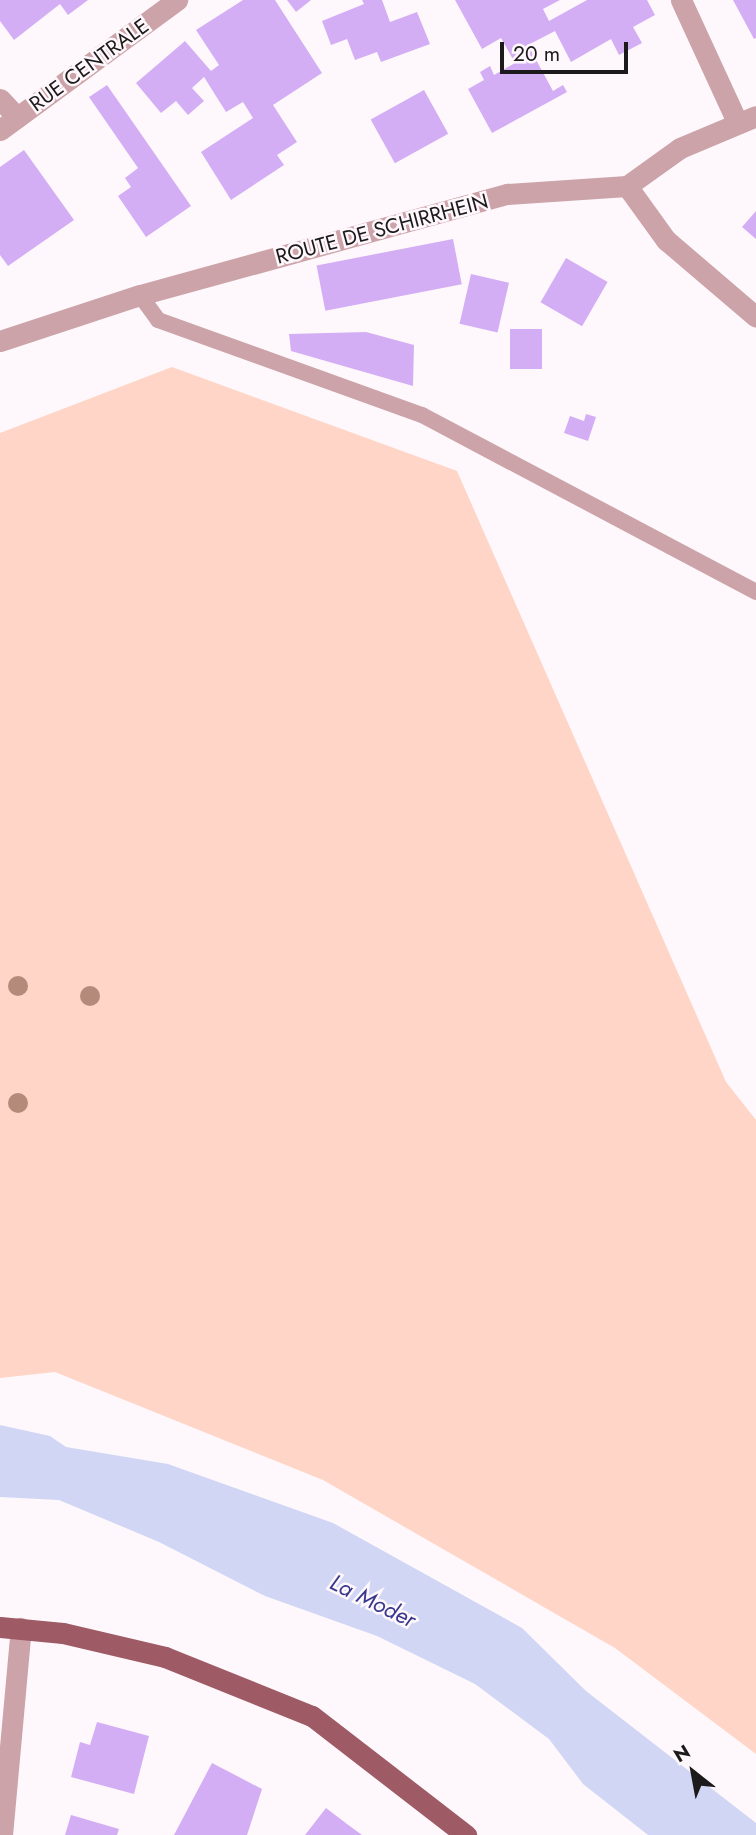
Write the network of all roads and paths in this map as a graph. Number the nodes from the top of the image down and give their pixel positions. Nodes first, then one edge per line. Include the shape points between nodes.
1 (177, 0) edge
2 (681, 0) edge
3 (0, 99) edge
4 (17, 117) junction
5 (747, 119) edge
6 (0, 130) edge
7 (627, 186) junction
8 (140, 295) junction
9 (756, 317) edge
10 (0, 341) edge
11 (756, 592) edge
12 (11, 1628) edge
13 (2, 1835) edge
14 (466, 1835) edge

1 - 4 street, RUE CENTRALE
2 - 5 street
3 - 4 street
4 - 6 street, RUE CENTRALE
5 - 7 street via 680,148
7 - 8 street, ROUTE DE SCHIRRHEIN via 507,194
7 - 9 street via 666,240
8 - 10 street, ROUTE DE SCHIRRHEIN
8 - 11 lane via 158,320 422,415
12 - 13 street
12 - 14 main road via 164,1657 312,1716

